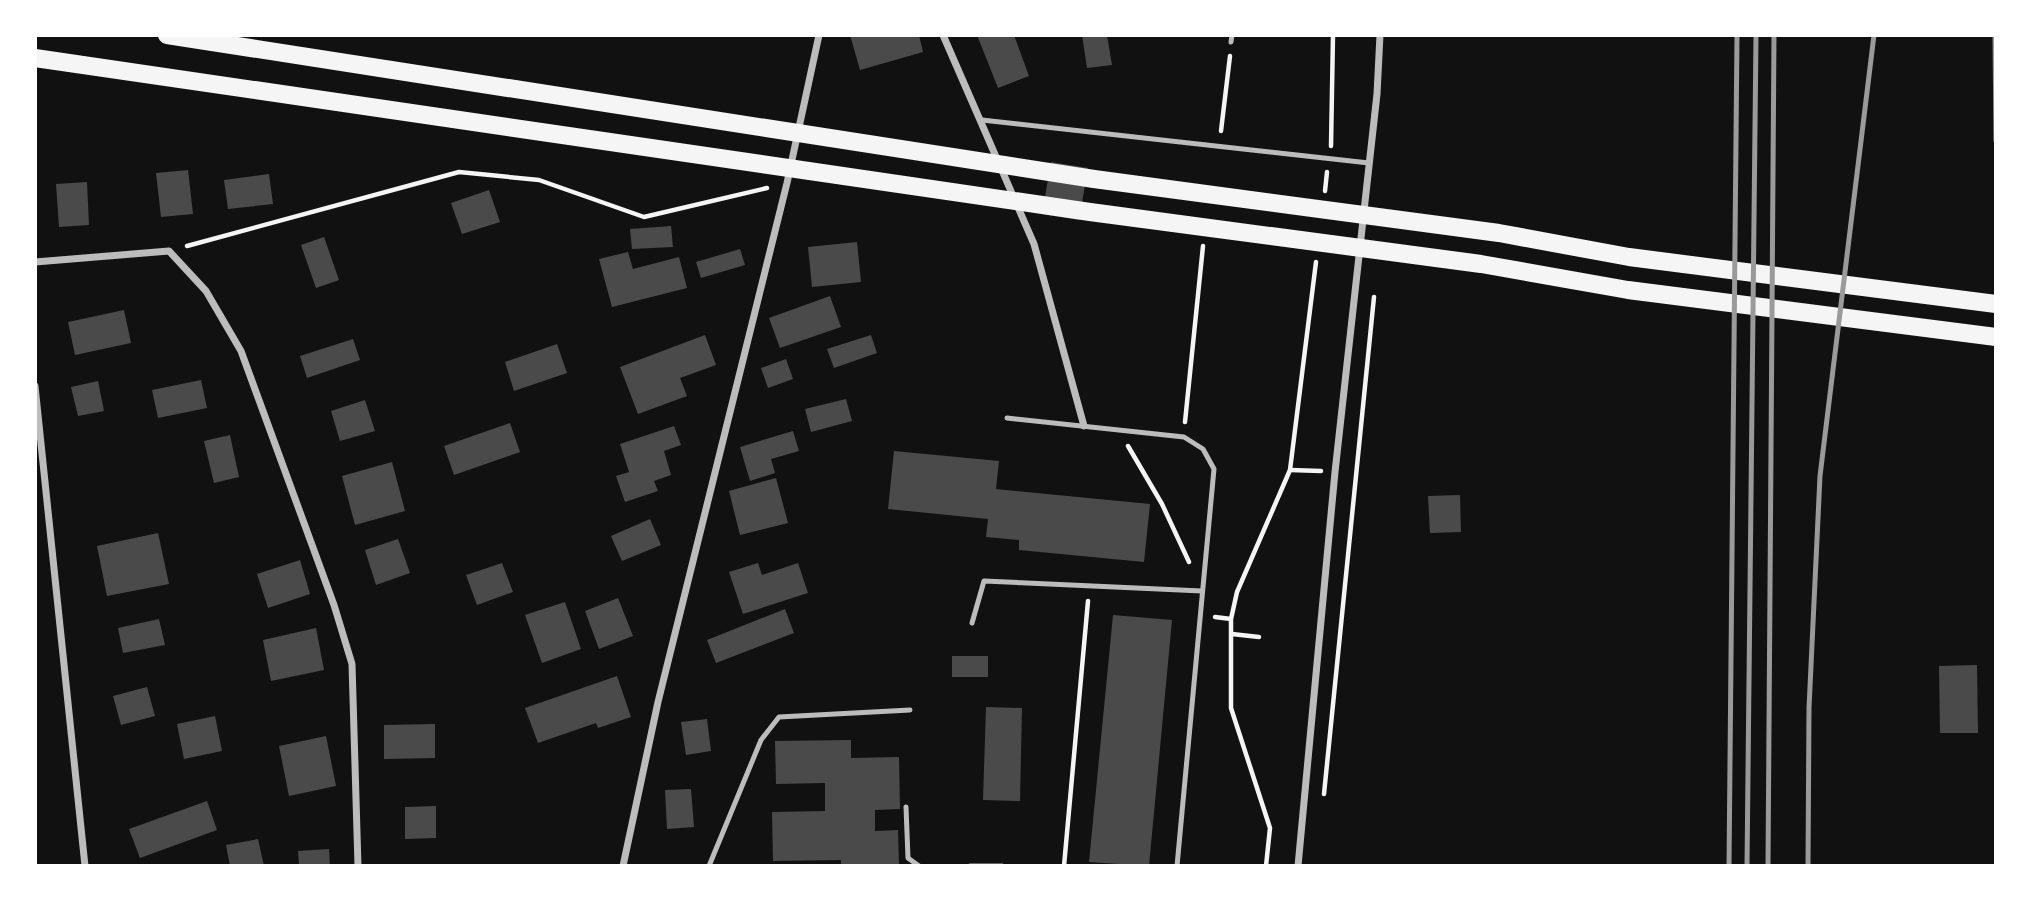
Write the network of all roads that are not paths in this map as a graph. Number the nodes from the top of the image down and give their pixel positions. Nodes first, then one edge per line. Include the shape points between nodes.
1 (167, 35) edge
2 (819, 35) edge
3 (943, 35) edge
4 (1380, 35) edge
5 (35, 58) edge
6 (982, 120) junction
7 (1369, 163) junction
8 (35, 262) edge
9 (1996, 304) edge
10 (1996, 337) edge
11 (35, 386) edge
12 (1007, 418) dead end
13 (1084, 426) junction
14 (1202, 591) junction
15 (972, 623) dead end
16 (910, 710) dead end
17 (906, 807) dead end
18 (85, 866) edge
19 (358, 866) edge
20 (623, 866) edge
21 (709, 866) edge
22 (919, 866) edge
23 (970, 866) edge
24 (1002, 866) edge
25 (1177, 866) edge
26 (1298, 866) edge

1 - 9 main road via 1094,179 1499,233 1629,257
2 - 20 street via 658,702
3 - 6 street
4 - 7 street
5 - 10 main road via 1090,212 1481,264 1628,290
6 - 7 lane
6 - 13 street via 1034,244
7 - 26 street
8 - 19 street via 169,251 206,291 241,351 352,664
11 - 18 street
12 - 13 lane
13 - 14 lane via 1184,437 1203,449 1214,469
14 - 15 lane via 984,581
14 - 25 lane
16 - 21 lane via 779,716 761,740
17 - 22 lane via 908,858
23 - 24 lane

